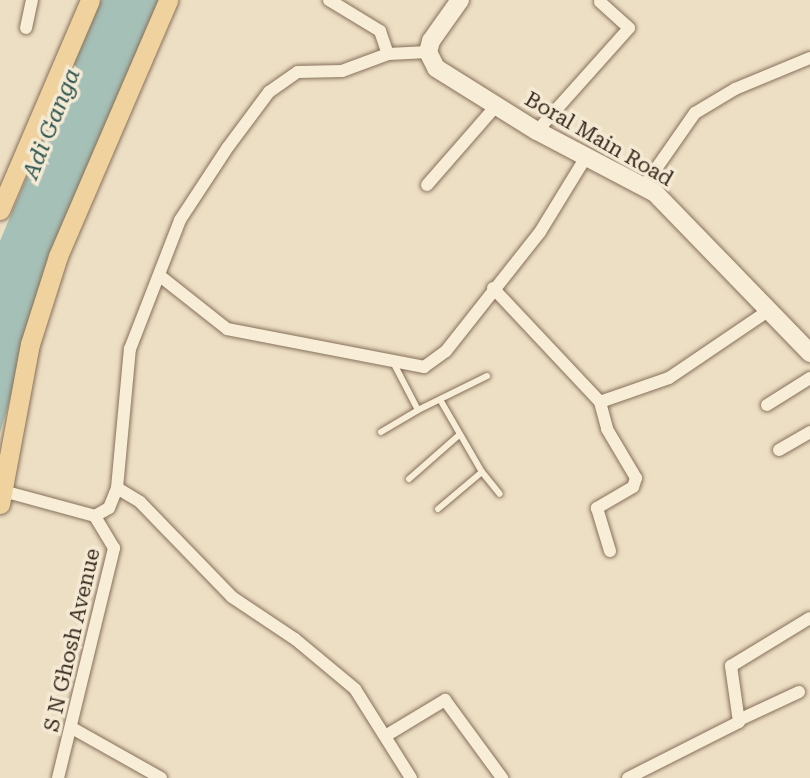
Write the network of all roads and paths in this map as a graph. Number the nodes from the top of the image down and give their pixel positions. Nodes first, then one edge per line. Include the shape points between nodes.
1 (32, 0) edge
2 (90, 0) edge
3 (168, 0) edge
4 (329, 0) edge
5 (460, 0) edge
6 (600, 2) dead end
7 (26, 28) dead end
8 (428, 52) junction
9 (388, 54) junction
10 (810, 58) edge
11 (496, 106) junction
12 (537, 131) junction
13 (586, 157) junction
14 (427, 185) dead end
15 (644, 186) junction
16 (0, 210) edge
17 (160, 276) junction
18 (493, 288) junction
19 (771, 309) junction
20 (810, 353) edge
21 (392, 361) junction
22 (487, 376) dead end
23 (810, 377) edge
24 (600, 402) junction
25 (442, 403) junction
26 (767, 405) dead end
27 (418, 411) junction
28 (381, 432) dead end
29 (810, 432) edge
30 (459, 435) junction
31 (779, 450) dead end
32 (482, 472) junction
33 (409, 479) dead end
34 (117, 488) junction
35 (500, 494) dead end
36 (1, 495) edge
37 (438, 509) dead end
38 (95, 516) junction
39 (610, 551) dead end
40 (810, 618) edge
41 (799, 692) dead end
42 (741, 719) junction
43 (72, 728) junction
44 (387, 734) junction
45 (58, 778) edge
46 (161, 778) edge
47 (411, 778) edge
48 (502, 778) edge
49 (628, 778) edge

1 - 7 street
2 - 16 main road
3 - 36 main road via 58,256 30,344
4 - 9 street via 380,31
5 - 8 main road
6 - 12 street via 629,28
8 - 9 street
8 - 11 main road, Boral Main Road via 436,68
9 - 17 street via 342,71 298,72 269,92 188,205
10 - 15 street via 735,89 695,113
11 - 12 main road, Boral Main Road
11 - 14 street
12 - 13 main road, Boral Main Road
13 - 15 main road, Boral Main Road
13 - 18 street via 540,232
15 - 19 main road, Boral Main Road
17 - 21 street via 227,330
17 - 34 street via 126,365
18 - 21 street via 436,360 410,367
18 - 24 street
19 - 20 main road, Boral Main Road
19 - 24 street via 669,379
21 - 27 lane
22 - 25 lane
23 - 26 street
24 - 39 street via 607,429 636,478 633,487 597,508
25 - 27 lane
25 - 30 lane
27 - 28 lane
29 - 31 street
30 - 32 lane
30 - 33 lane
32 - 35 lane
32 - 37 lane
34 - 38 street via 109,509
34 - 44 street via 140,502 232,597 295,639 355,690
36 - 38 street
38 - 43 street, S N Ghosh Avenue via 114,548
40 - 42 street via 731,666
41 - 42 street
42 - 49 street
43 - 45 street, S N Ghosh Avenue
43 - 46 street
44 - 47 street
44 - 48 street via 445,700

